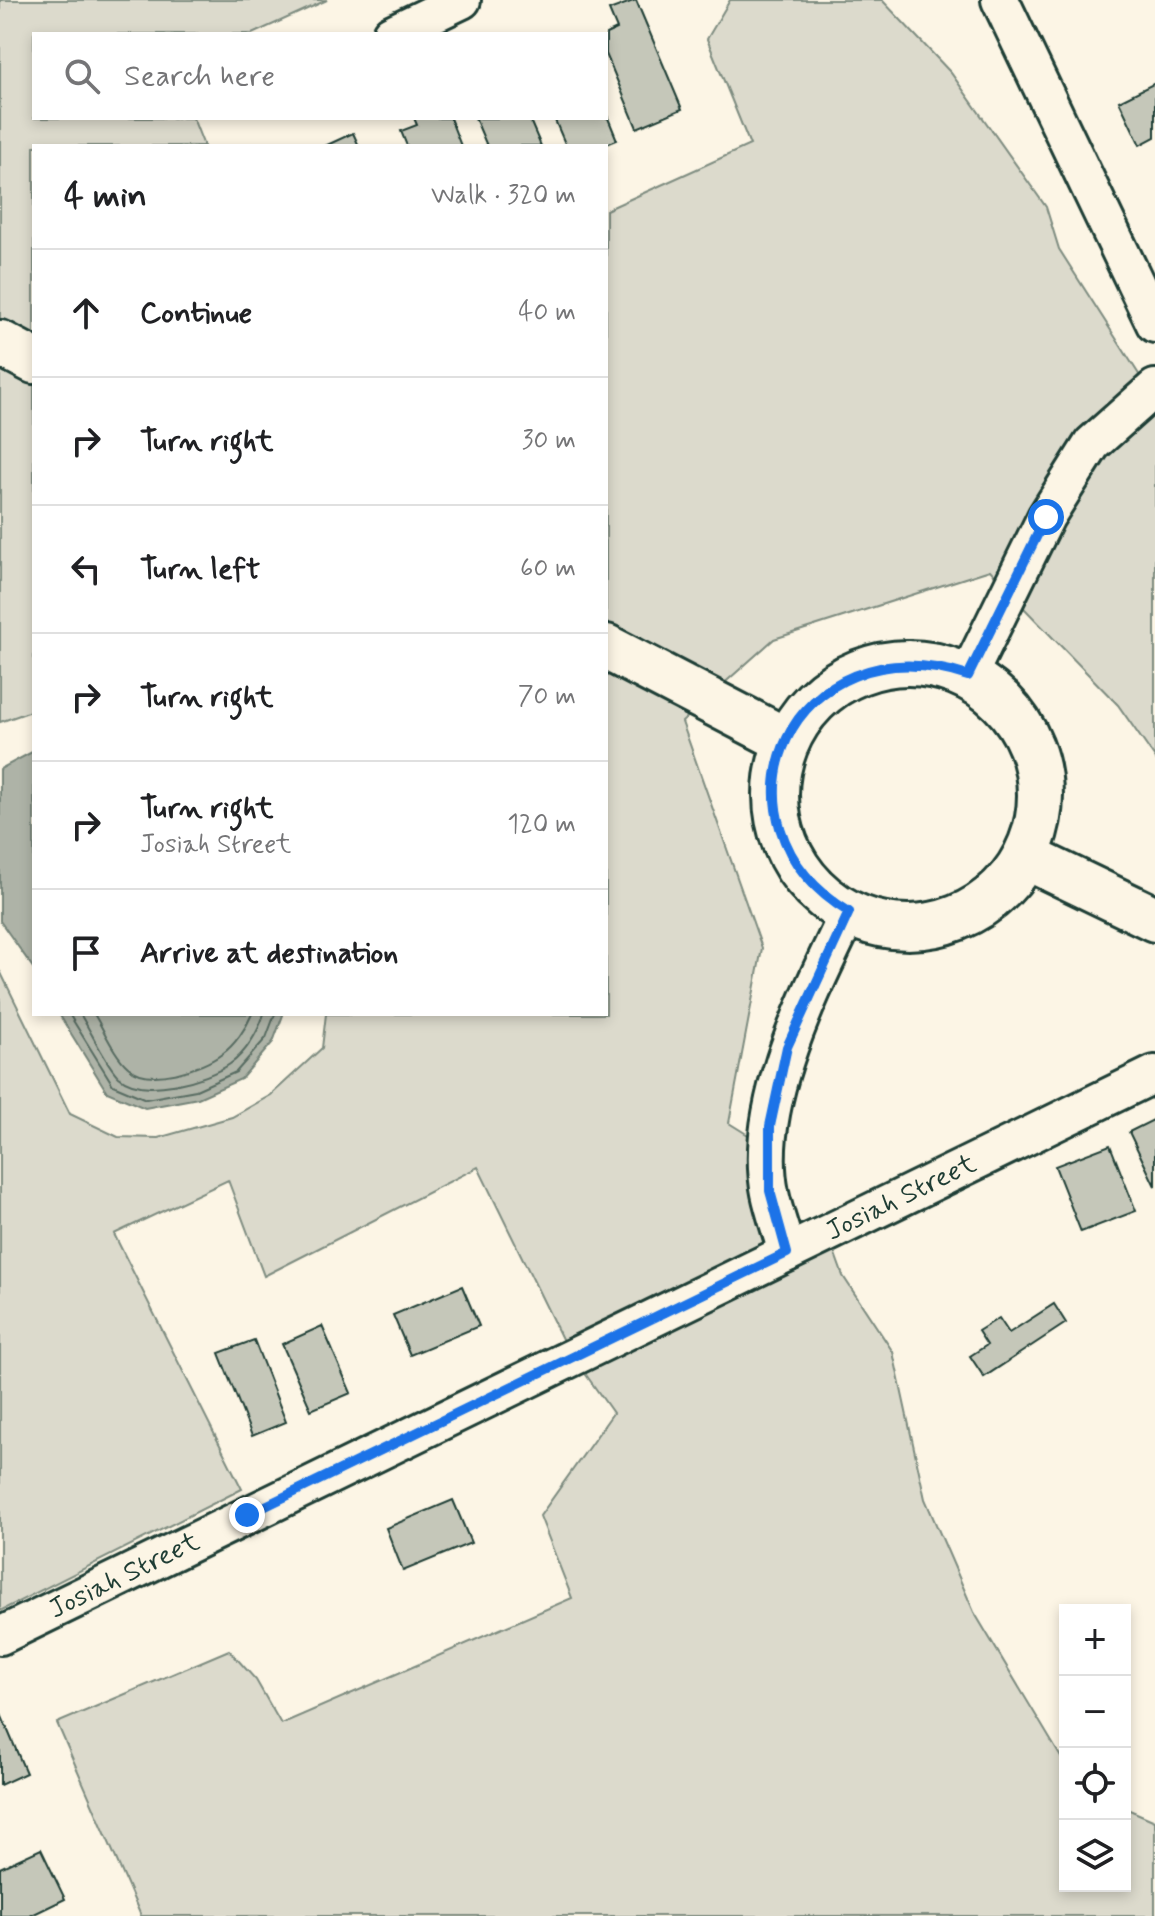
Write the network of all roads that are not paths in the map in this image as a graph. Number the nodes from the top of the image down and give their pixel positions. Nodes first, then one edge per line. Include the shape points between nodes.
1 (462, 0) edge
2 (1000, 0) edge
3 (395, 32) edge
4 (1155, 324) edge
5 (0, 343) edge
6 (32, 360) edge
7 (1155, 388) edge
8 (608, 648) edge
9 (968, 676) junction
10 (785, 740) junction
11 (1026, 857) junction
12 (849, 912) junction
13 (1155, 919) edge
14 (1155, 1074) edge
15 (787, 1253) junction
16 (0, 1636) edge

1 - 3 street
2 - 4 street
5 - 6 street
7 - 9 street via 1092,444 1046,517
8 - 10 street
9 - 10 street via 935,665 888,664 851,675 818,696
9 - 11 street via 996,693 1034,753 1040,809
10 - 12 street via 777,770 783,837 802,875
11 - 12 street via 993,901 955,918 900,926
11 - 13 street
12 - 15 street via 787,1047 770,1126 770,1191
14 - 15 street, Josiah Street
15 - 16 street, Josiah Street

